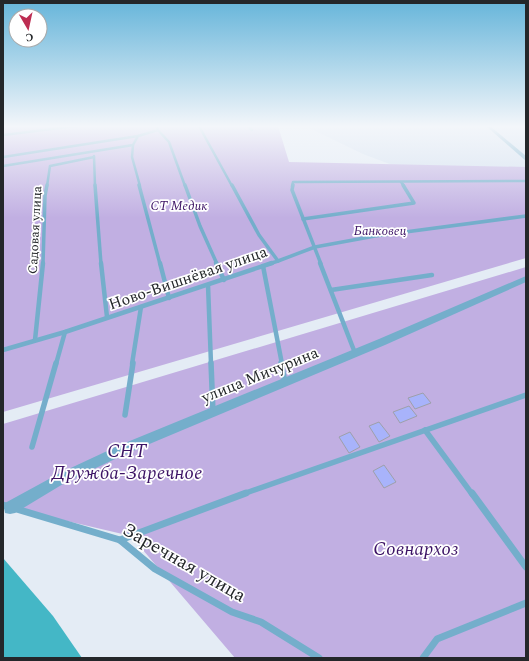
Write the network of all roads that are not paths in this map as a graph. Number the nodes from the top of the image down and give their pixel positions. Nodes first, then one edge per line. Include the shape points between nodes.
1 (64, 156) edge
2 (59, 157) edge
3 (94, 157) joint
4 (132, 157) edge
5 (174, 157) edge
6 (216, 157) edge
7 (63, 163) junction
8 (3, 166) edge
9 (526, 181) edge
10 (401, 182) junction
11 (526, 216) edge
12 (303, 219) junction
13 (315, 247) junction
14 (278, 261) junction
15 (263, 266) junction
16 (432, 274) dead end
17 (526, 279) edge
18 (224, 280) junction
19 (208, 285) junction
20 (331, 290) junction
21 (169, 298) junction
22 (141, 307) junction
23 (107, 317) junction
24 (65, 332) junction
25 (35, 340) junction
26 (3, 350) edge
27 (355, 353) junction
28 (285, 382) junction
29 (526, 395) edge
30 (213, 412) junction
31 (125, 414) dead end
32 (425, 430) junction
33 (32, 447) dead end
34 (6, 506) edge
35 (120, 540) junction
36 (526, 567) edge
37 (526, 603) edge
38 (319, 658) edge
39 (423, 658) edge

1 - 7 lane
2 - 8 lane
3 - 7 lane, Садовая улица
3 - 23 lane via 98,237
4 - 21 lane
5 - 18 lane via 200,226
6 - 14 lane, Ново-Вишнёвая улица via 259,235
7 - 25 lane, Садовая улица via 50,166 45,196 45,240
9 - 10 lane
10 - 12 lane via 414,203
10 - 12 lane via 293,182 292,190
11 - 13 lane via 375,236
12 - 13 lane
13 - 14 lane
13 - 20 lane
14 - 15 lane, Ново-Вишнёвая улица
15 - 18 lane, Ново-Вишнёвая улица
15 - 28 lane
16 - 20 lane
17 - 27 street, улица Мичурина
18 - 19 lane, Ново-Вишнёвая улица
19 - 21 lane, Ново-Вишнёвая улица
19 - 30 lane
20 - 27 lane
21 - 22 lane, Ново-Вишнёвая улица
22 - 23 lane, Ново-Вишнёвая улица
22 - 31 lane
23 - 24 lane, Ново-Вишнёвая улица
24 - 25 lane, Ново-Вишнёвая улица
24 - 33 lane
25 - 26 lane, Ново-Вишнёвая улица
27 - 28 street, улица Мичурина
28 - 30 street, улица Мичурина
29 - 32 lane
30 - 34 street, улица Мичурина via 124,449
32 - 35 lane
32 - 36 lane
34 - 35 lane, Заречная улица
35 - 38 lane, Заречная улица via 155,569 232,612 261,622
37 - 39 lane via 437,639

